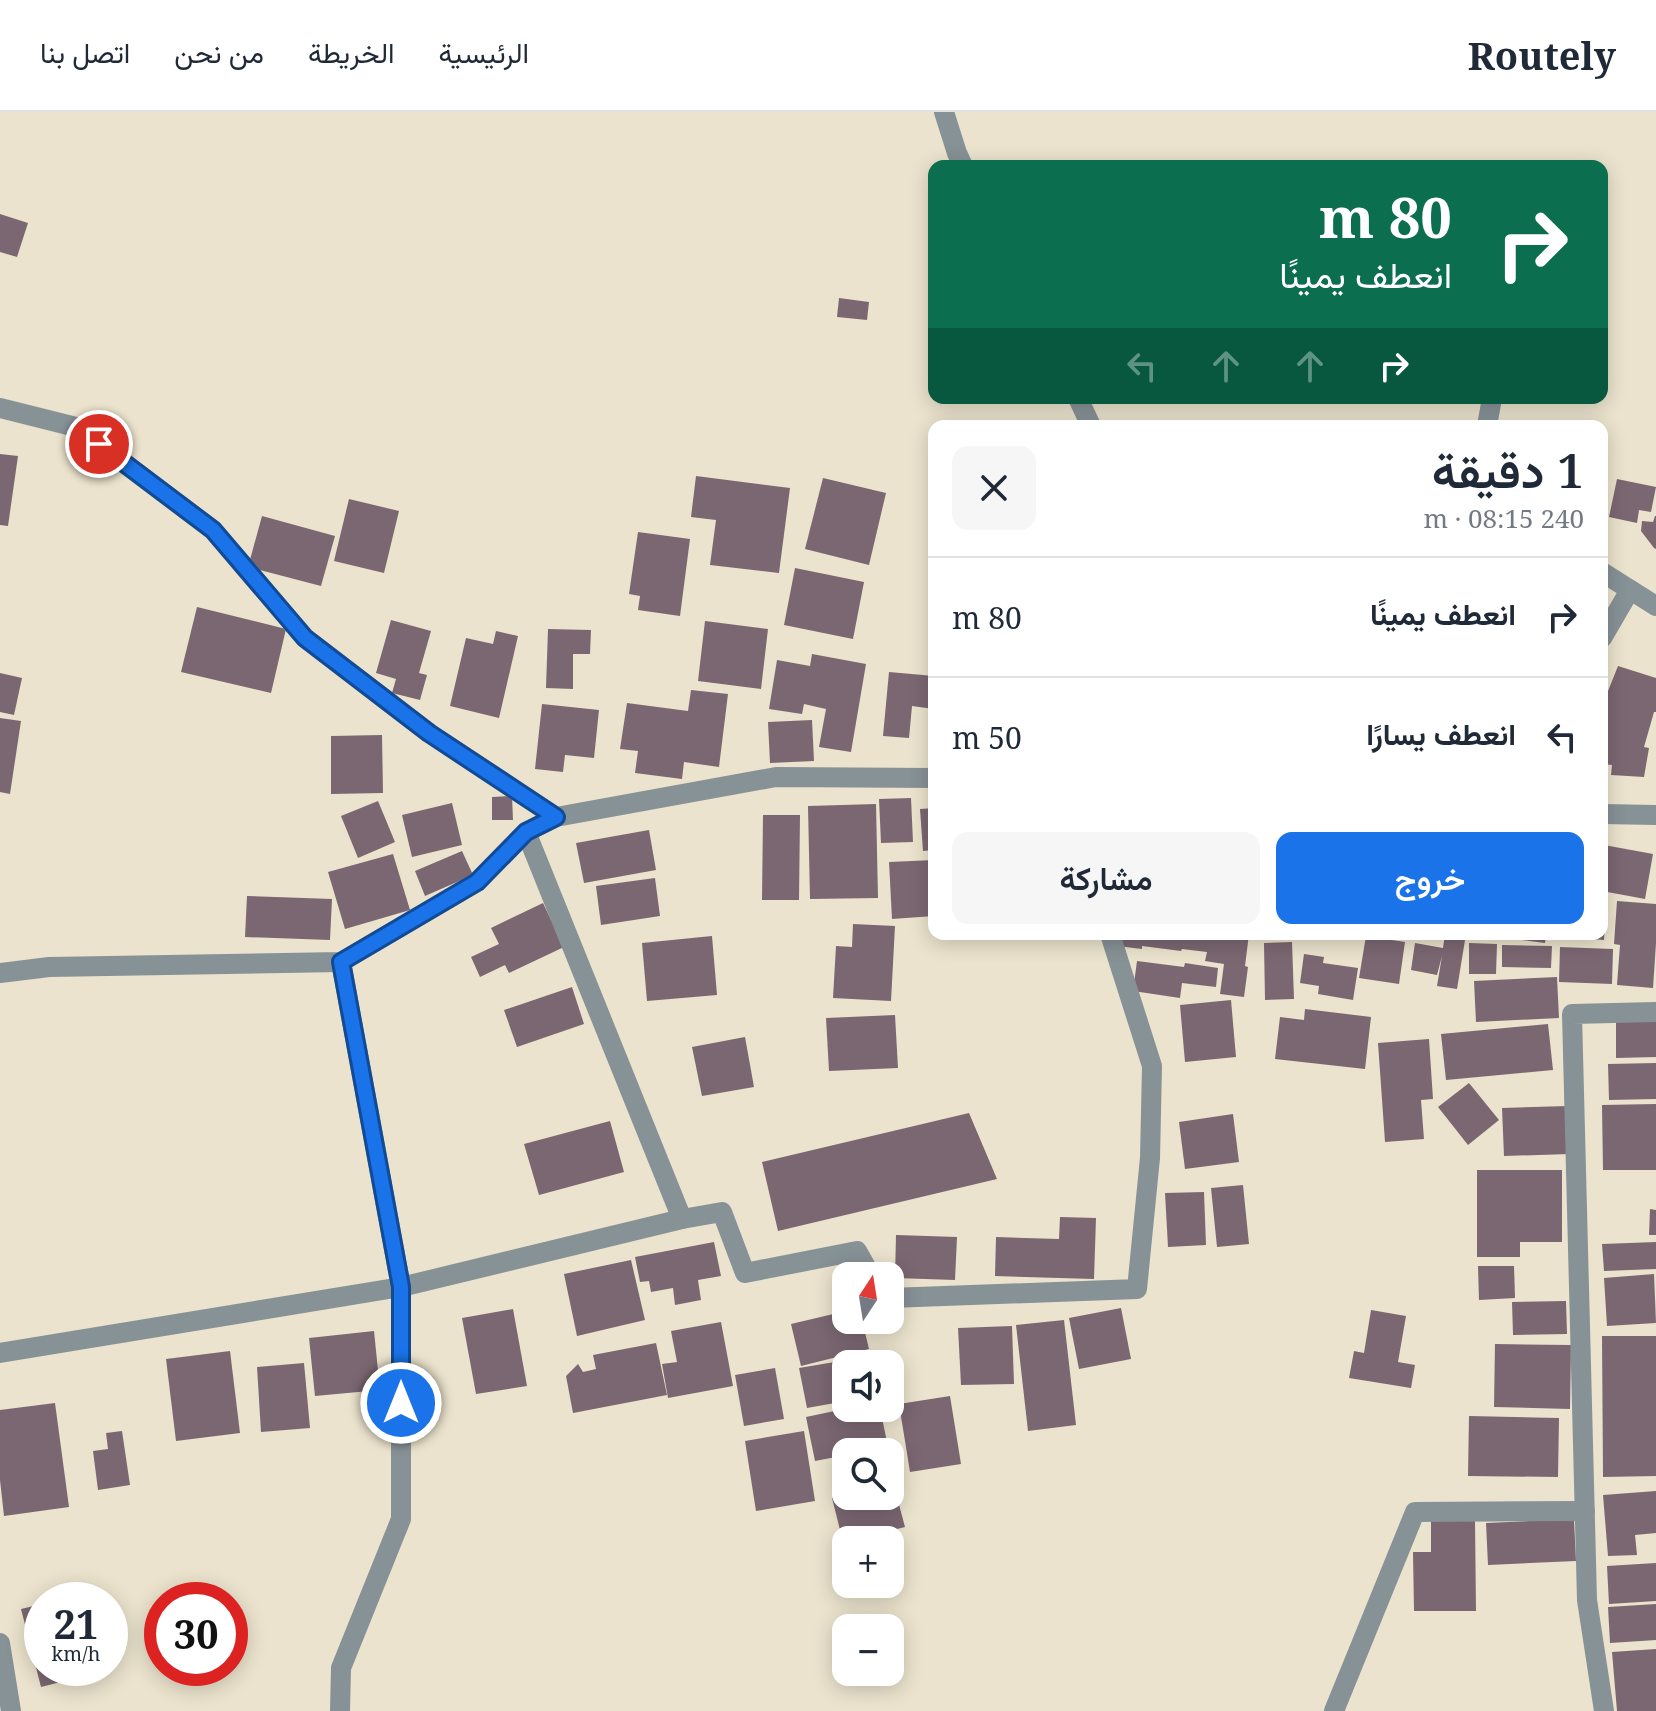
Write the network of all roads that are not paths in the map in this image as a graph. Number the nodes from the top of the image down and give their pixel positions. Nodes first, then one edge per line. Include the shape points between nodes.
1 (944, 112) edge
2 (960, 160) edge
3 (0, 408) edge
4 (1608, 576) edge
5 (1630, 590) junction
6 (1656, 606) edge
7 (1608, 628) edge
8 (928, 778) edge
9 (1608, 814) edge
10 (1656, 815) edge
11 (556, 817) junction
12 (526, 832) junction
13 (1112, 940) edge
14 (341, 962) junction
15 (0, 973) edge
16 (1656, 1012) edge
17 (682, 1219) junction
18 (863, 1262) edge
19 (401, 1287) junction
20 (904, 1297) edge
21 (0, 1353) edge
22 (1585, 1511) junction
23 (0, 1643) edge
24 (11, 1711) edge
25 (340, 1711) edge
26 (1334, 1711) edge
27 (1604, 1711) edge

1 - 2 street
3 - 11 street via 76,427 213,530 305,638 429,733
4 - 5 street
5 - 6 street
5 - 7 street
8 - 11 street via 776,777
9 - 10 street
11 - 12 street
12 - 14 street via 477,882
12 - 17 street
13 - 20 street via 1152,1066 1150,1158 1137,1289
14 - 15 street via 49,967
14 - 19 street
16 - 22 street via 1572,1014
17 - 18 street via 722,1212 745,1273 857,1251
17 - 19 street
19 - 21 street
19 - 25 street via 401,1519 341,1668
22 - 26 street via 1415,1512
22 - 27 street via 1587,1600
23 - 24 street

